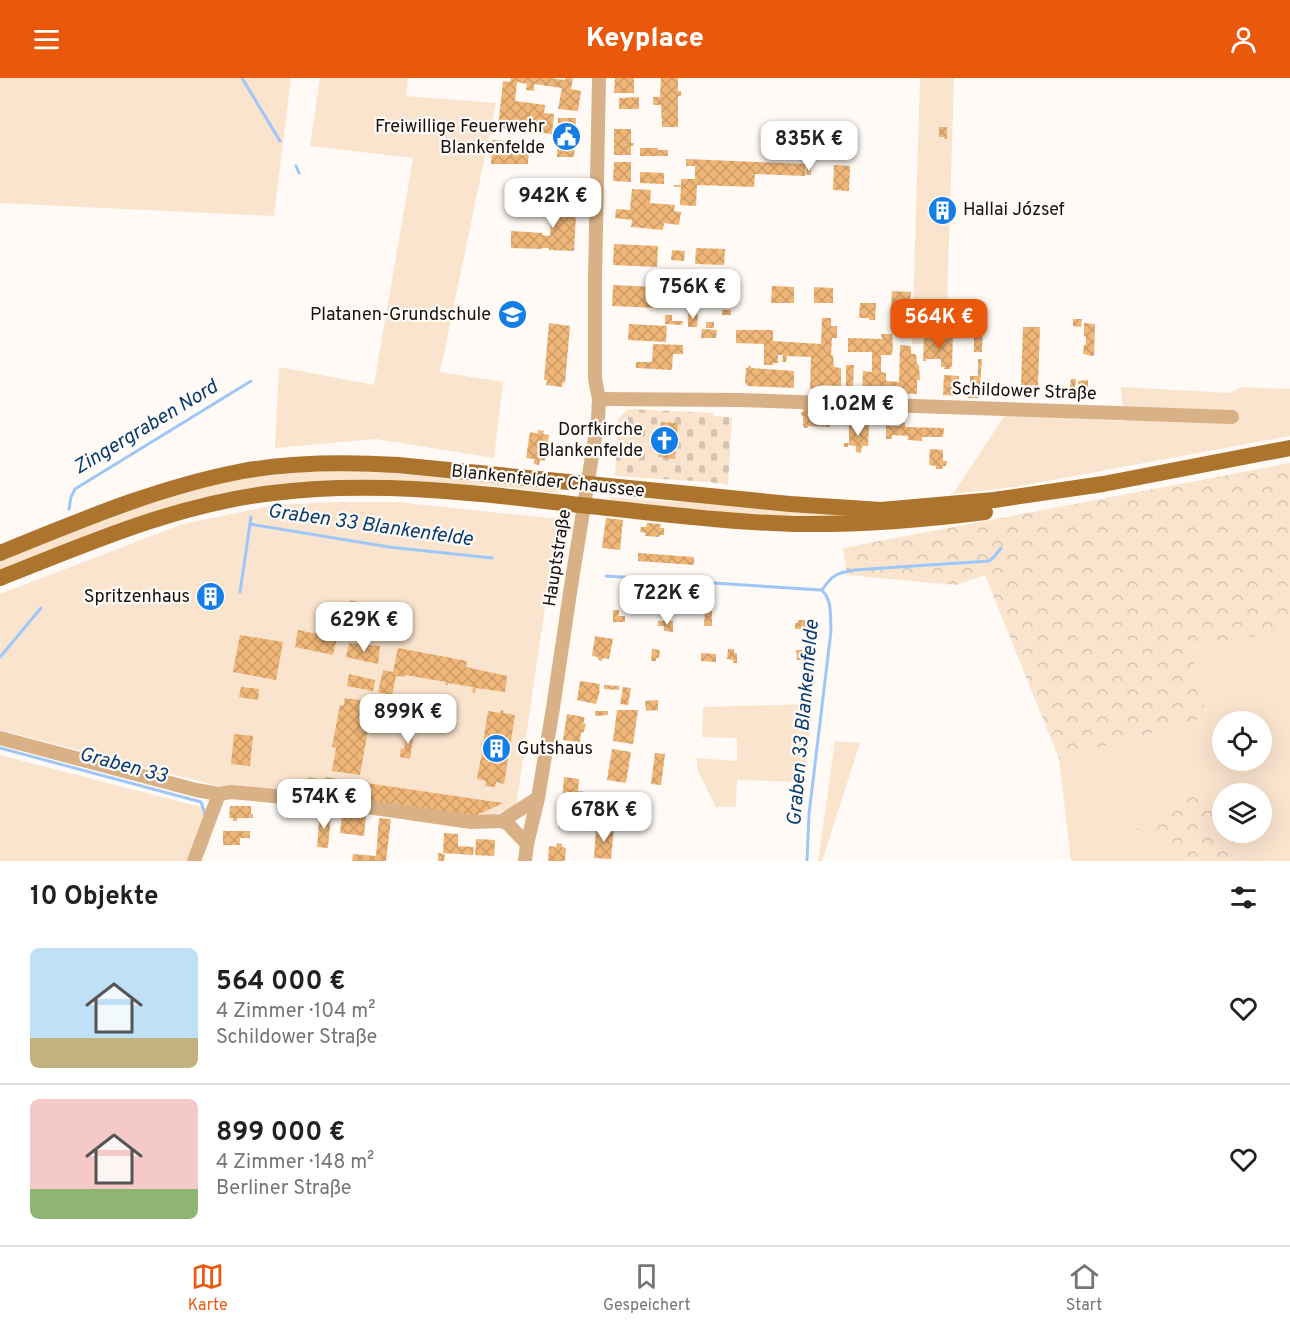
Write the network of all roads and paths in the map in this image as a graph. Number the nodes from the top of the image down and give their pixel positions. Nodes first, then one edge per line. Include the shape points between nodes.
1 (599, 78) edge
2 (599, 399) junction
3 (1232, 417) dead end
4 (1290, 448) edge
5 (588, 483) junction
6 (1103, 484) junction
7 (585, 506) junction
8 (0, 553) edge
9 (0, 578) edge
10 (0, 738) edge
11 (219, 794) junction
12 (538, 798) junction
13 (502, 821) junction
14 (527, 844) junction
15 (194, 861) edge
16 (525, 861) edge

1 - 2 street, Hauptstraße via 595,279
2 - 3 street, Schildower Straße
2 - 5 street, Hauptstraße
4 - 6 main road, Blankenfelder Chaussee
5 - 6 main road, Blankenfelder Chaussee via 881,510 994,500
5 - 7 street, Hauptstraße
5 - 8 main road, Blankenfelder Chaussee via 398,465 302,464 193,482
6 - 7 main road, Blankenfelder Chaussee via 999,510 839,524 730,520
7 - 9 main road, Blankenfelder Chaussee via 398,489 274,492 182,510
7 - 12 street, Hauptstraße
10 - 11 street
11 - 13 street via 326,801 471,822
11 - 15 street
12 - 13 street
12 - 14 street, Hauptstraße
13 - 14 street
14 - 16 street, Hauptstraße

